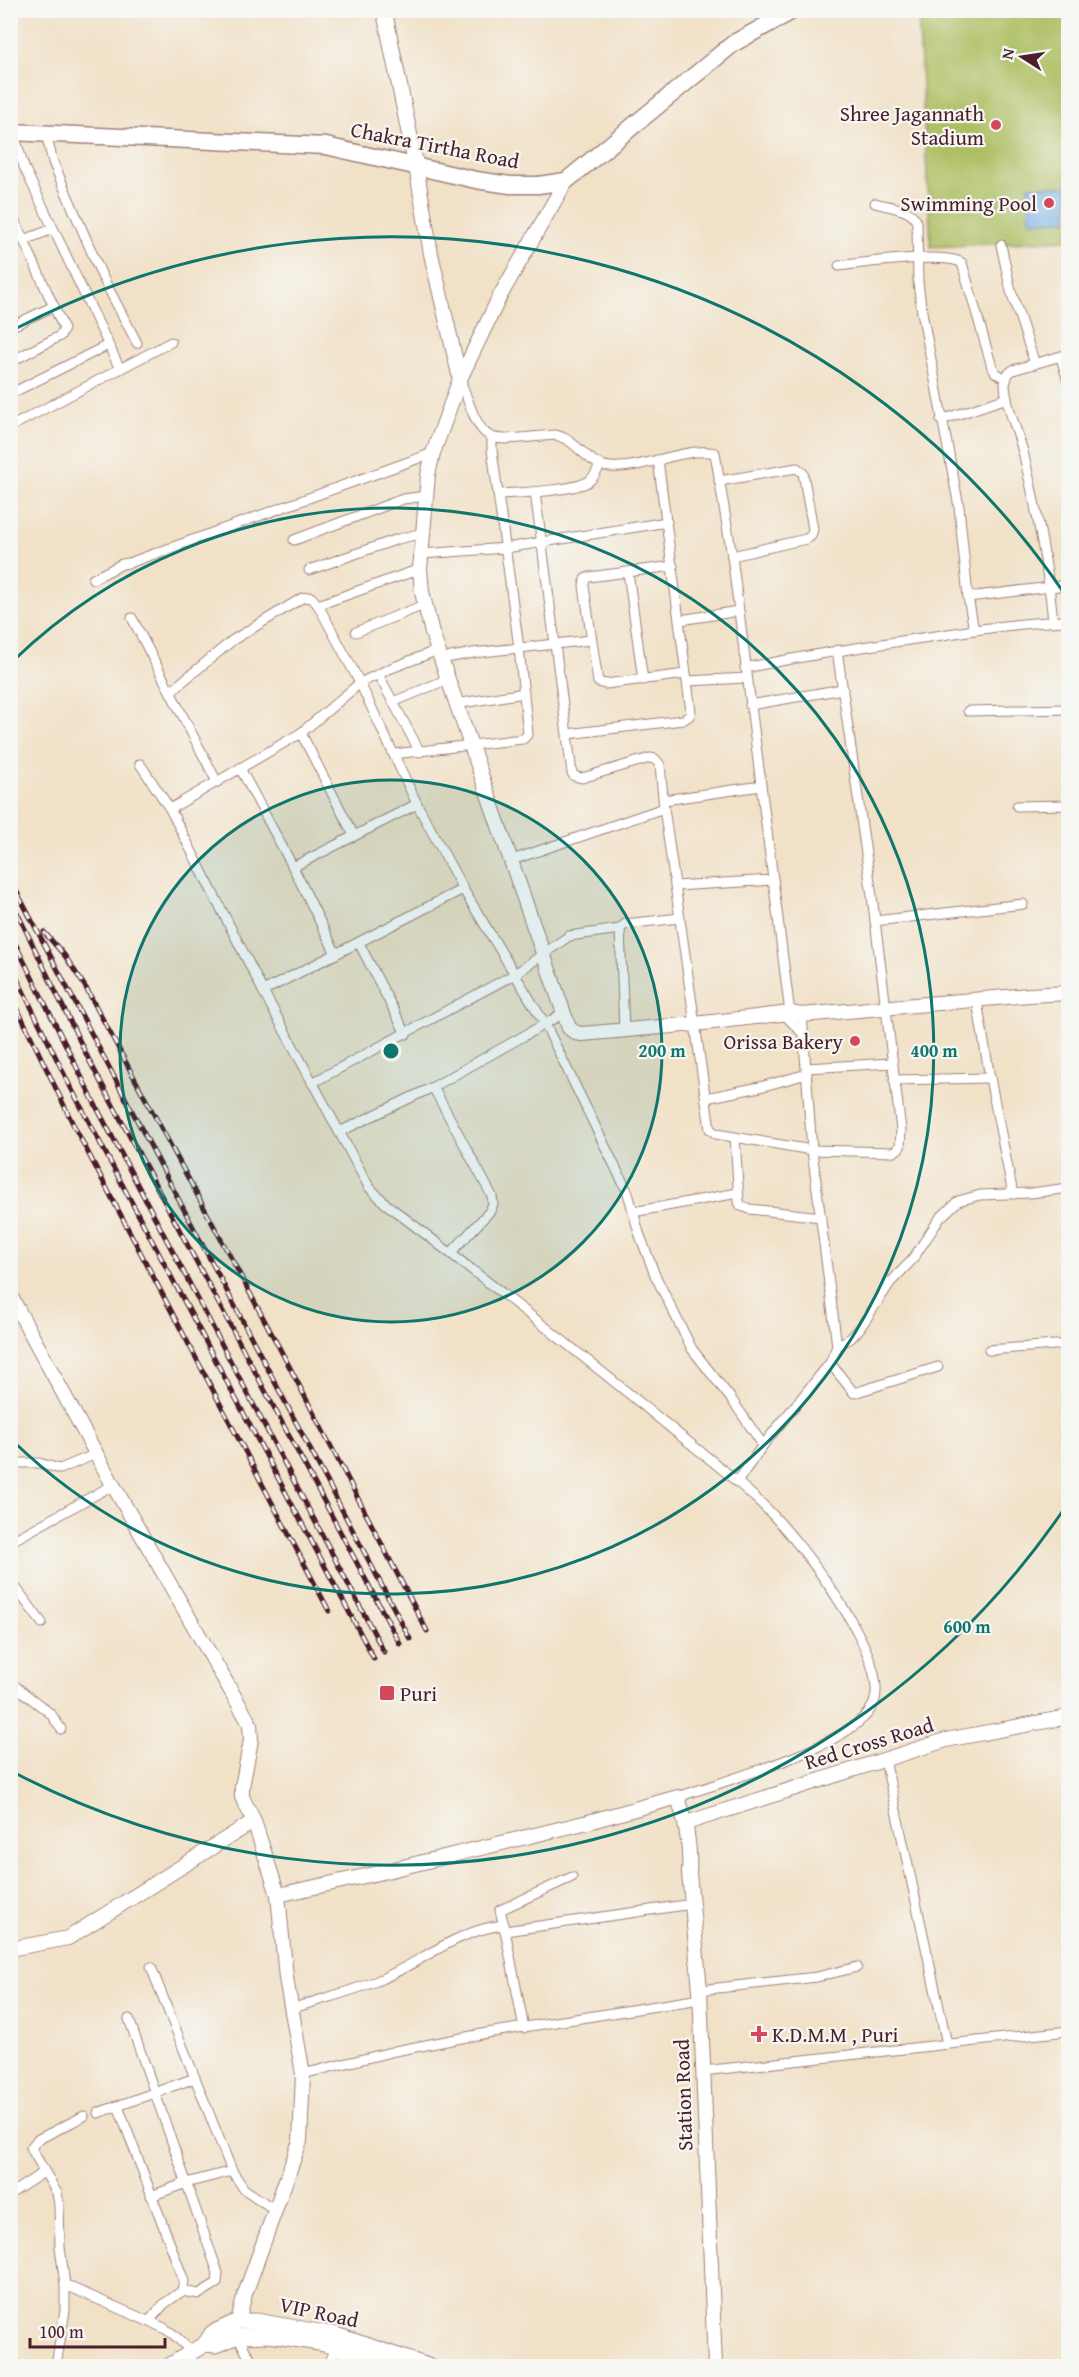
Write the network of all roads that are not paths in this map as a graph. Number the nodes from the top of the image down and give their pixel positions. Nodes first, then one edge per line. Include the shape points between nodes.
1 (384, 10) edge
2 (794, 10) edge
3 (11, 128) edge
4 (46, 134) junction
5 (416, 166) junction
6 (566, 181) junction
7 (875, 203) dead end
8 (10, 210) edge
9 (52, 229) junction
10 (24, 240) junction
11 (1001, 245) dead end
12 (917, 260) junction
13 (838, 266) dead end
14 (54, 306) junction
15 (10, 327) edge
16 (171, 342) dead end
17 (137, 343) dead end
18 (108, 345) junction
19 (1065, 356) edge
20 (10, 362) edge
21 (1035, 364) junction
22 (120, 369) junction
23 (460, 379) junction
24 (1006, 379) junction
25 (1068, 382) edge
26 (10, 394) edge
27 (1007, 398) junction
28 (941, 420) junction
29 (10, 427) edge
30 (492, 439) junction
31 (433, 453) junction
32 (658, 460) junction
33 (600, 465) junction
34 (719, 481) junction
35 (536, 492) junction
36 (499, 494) junction
37 (426, 496) junction
38 (667, 522) junction
39 (423, 533) junction
40 (294, 540) dead end
41 (542, 542) junction
42 (506, 548) junction
43 (421, 554) junction
44 (732, 556) junction
45 (672, 566) junction
46 (420, 569) junction
47 (309, 570) dead end
48 (628, 572) junction
49 (93, 579) dead end
50 (1068, 585) edge
51 (1050, 587) junction
52 (968, 597) junction
53 (424, 605) junction
54 (318, 606) junction
55 (739, 611) junction
56 (132, 618) dead end
57 (680, 621) junction
58 (1068, 621) edge
59 (1053, 622) junction
60 (975, 630) junction
61 (356, 632) dead end
62 (591, 640) junction
63 (556, 644) junction
64 (519, 648) junction
65 (837, 650) junction
66 (439, 655) junction
67 (746, 668) junction
68 (378, 674) junction
69 (687, 678) junction
70 (747, 678) junction
71 (448, 679) junction
72 (643, 680) junction
73 (360, 683) junction
74 (843, 689) junction
75 (171, 691) junction
76 (524, 693) junction
77 (393, 702) junction
78 (456, 704) junction
79 (750, 705) junction
80 (1068, 709) edge
81 (968, 711) dead end
82 (301, 733) junction
83 (568, 734) junction
84 (470, 745) junction
85 (420, 752) junction
86 (394, 754) junction
87 (140, 764) dead end
88 (240, 768) junction
89 (216, 782) junction
90 (761, 786) junction
91 (417, 804) junction
92 (664, 804) junction
93 (1068, 805) edge
94 (1017, 806) dead end
95 (170, 809) junction
96 (354, 836) junction
97 (512, 860) junction
98 (293, 867) junction
99 (773, 880) junction
100 (675, 886) junction
101 (463, 890) junction
102 (1023, 904) dead end
103 (680, 918) junction
104 (875, 921) junction
105 (620, 929) junction
106 (359, 943) junction
107 (543, 953) junction
108 (336, 954) junction
109 (515, 974) junction
110 (263, 991) junction
111 (1068, 993) edge
112 (977, 1001) junction
113 (885, 1008) junction
114 (563, 1013) junction
115 (792, 1014) junction
116 (545, 1024) junction
117 (695, 1024) junction
118 (624, 1030) junction
119 (406, 1034) junction
120 (804, 1035) junction
121 (892, 1063) junction
122 (807, 1071) junction
123 (990, 1078) junction
124 (894, 1080) junction
125 (312, 1083) junction
126 (433, 1087) junction
127 (706, 1098) junction
128 (339, 1132) junction
129 (735, 1137) junction
130 (812, 1150) junction
131 (1068, 1188) edge
132 (738, 1192) junction
133 (1014, 1194) junction
134 (633, 1212) junction
135 (821, 1217) junction
136 (451, 1252) junction
137 (10, 1295) edge
138 (1068, 1344) edge
139 (837, 1346) junction
140 (989, 1350) dead end
141 (830, 1363) junction
142 (938, 1367) dead end
143 (763, 1445) junction
144 (96, 1454) junction
145 (10, 1463) edge
146 (737, 1482) junction
147 (113, 1485) junction
148 (10, 1542) edge
149 (10, 1580) edge
150 (42, 1623) dead end
151 (10, 1682) edge
152 (1068, 1717) edge
153 (61, 1729) dead end
154 (885, 1760) junction
155 (678, 1797) junction
156 (254, 1821) junction
157 (686, 1823) junction
158 (691, 1854) junction
159 (572, 1877) dead end
160 (278, 1895) junction
161 (692, 1904) junction
162 (505, 1928) junction
163 (10, 1949) edge
164 (151, 1967) dead end
165 (857, 1967) dead end
166 (702, 1993) junction
167 (291, 2008) junction
168 (129, 2019) dead end
169 (524, 2028) junction
170 (1068, 2031) edge
171 (947, 2044) junction
172 (707, 2071) junction
173 (303, 2074) junction
174 (195, 2078) junction
175 (155, 2092) junction
176 (118, 2106) junction
177 (98, 2113) dead end
178 (84, 2116) dead end
179 (232, 2171) junction
180 (44, 2172) junction
181 (186, 2183) junction
182 (10, 2193) edge
183 (151, 2196) junction
184 (275, 2210) junction
185 (64, 2285) junction
186 (182, 2291) junction
187 (150, 2321) junction
188 (238, 2328) junction
189 (336, 2347) junction
190 (199, 2348) junction
191 (56, 2367) edge
192 (169, 2367) edge
193 (256, 2367) edge
194 (327, 2367) edge
195 (394, 2367) edge
196 (428, 2367) edge
197 (715, 2367) edge
198 (723, 2367) edge

1 - 5 main road
2 - 6 highway via 734,43
3 - 4 highway, Chakra Tirtha Road
3 - 9 street
4 - 5 highway, Chakra Tirtha Road via 326,146
4 - 17 street via 53,162 102,276
5 - 6 highway, Chakra Tirtha Road via 510,185
5 - 23 main road via 431,254
6 - 23 main road via 500,296
7 - 12 street via 916,218
8 - 10 street
9 - 10 street
9 - 18 street
10 - 14 street
11 - 21 street via 1011,291
12 - 13 street
12 - 24 street via 952,259 962,263 992,367
12 - 28 street
14 - 15 street
14 - 20 street via 63,333
16 - 22 street
18 - 22 street
18 - 26 street
19 - 21 street
19 - 25 street
21 - 24 street via 1013,370
22 - 29 street
23 - 30 street via 475,422
23 - 31 main road
24 - 27 street
27 - 28 street
27 - 51 street via 1024,454
28 - 52 street via 959,507
30 - 33 street via 562,436
30 - 36 street
31 - 37 main road
31 - 49 street via 122,564
32 - 33 street via 624,468
32 - 34 street via 715,453
32 - 38 street
33 - 35 street via 589,481 582,484
34 - 44 street
34 - 44 street via 797,468 802,474 813,528 806,539
35 - 36 street
35 - 41 street
36 - 42 street
37 - 39 main road
37 - 40 street via 403,499
38 - 41 street
38 - 45 street
39 - 43 main road
39 - 47 street
41 - 42 street
41 - 63 street
42 - 43 street
42 - 64 street
43 - 46 main road
44 - 55 street
45 - 48 street
45 - 57 street
46 - 53 main road
46 - 54 street
48 - 62 street via 585,579
48 - 72 street
50 - 51 street
51 - 52 street
51 - 59 street
52 - 60 street
53 - 61 street
53 - 66 main road
54 - 73 street
54 - 75 street via 311,597 302,597 233,639
55 - 57 street
55 - 67 street
56 - 75 street
57 - 69 street
58 - 59 street
59 - 60 street
60 - 65 street
62 - 63 street
62 - 72 street via 597,682
63 - 64 street
63 - 83 street
64 - 66 street
64 - 76 street
65 - 67 street
65 - 74 street
66 - 68 street
66 - 71 main road
67 - 70 street
68 - 73 street
68 - 77 street
69 - 70 street
69 - 72 street
69 - 83 street via 691,712 687,719
70 - 79 street
71 - 77 street
71 - 78 main road
73 - 82 street
73 - 86 street
74 - 79 street
74 - 104 street
75 - 89 street
76 - 78 street
76 - 84 street via 527,738
77 - 85 street
78 - 84 main road
79 - 90 street
80 - 81 street
82 - 88 street
82 - 96 street
83 - 92 street via 574,776 582,778 655,759 660,765
84 - 85 street
84 - 97 main road
85 - 86 street
86 - 91 street
87 - 95 street
88 - 89 street
88 - 98 street
89 - 95 street
90 - 92 street
90 - 99 street
91 - 96 street
91 - 101 street
92 - 97 street
92 - 100 street
93 - 94 street
95 - 110 street
96 - 98 street
97 - 107 main road
98 - 108 street
99 - 100 street
99 - 115 street
100 - 103 street
101 - 106 street
101 - 109 street
102 - 104 street
103 - 105 street via 625,924
103 - 117 street
104 - 113 street
105 - 107 street via 568,936
105 - 118 street
106 - 108 street
106 - 119 street
107 - 109 street
107 - 114 main road
108 - 110 street
109 - 116 street
109 - 119 street
110 - 125 street
111 - 112 main road
112 - 113 main road
112 - 123 street
113 - 115 main road
113 - 121 street
114 - 116 street
114 - 118 main road via 569,1028 576,1033
115 - 117 main road
115 - 120 street
115 - 120 street
116 - 126 street
116 - 134 street via 628,1193
117 - 118 main road
117 - 127 street
119 - 125 street
120 - 122 street
121 - 122 street
121 - 124 street
122 - 127 street via 760,1087
122 - 130 street
123 - 124 street
123 - 133 street
124 - 130 street via 901,1131 898,1151
125 - 128 street
126 - 128 street
126 - 136 street via 493,1204
127 - 129 street via 710,1129
128 - 136 street via 369,1187
129 - 130 street
129 - 132 street
130 - 135 street
131 - 133 street
132 - 134 street
132 - 135 street via 739,1202 745,1208
133 - 139 street via 968,1197 949,1208 860,1328
134 - 143 street via 655,1275 692,1349
135 - 139 street
136 - 146 street
137 - 144 main road
138 - 140 street
139 - 141 street
141 - 142 street via 854,1393
141 - 143 street
143 - 146 street
144 - 145 street via 60,1469 39,1463
144 - 147 main road
146 - 155 street via 769,1511 835,1595 860,1637 877,1687 873,1706 863,1719 815,1749
147 - 148 street
147 - 156 main road via 250,1724 242,1797
149 - 150 street
151 - 153 street via 51,1714
152 - 154 main road, Red Cross Road via 946,1740
154 - 157 main road, Red Cross Road
154 - 171 street
155 - 157 main road, Station Road
155 - 160 main road
156 - 160 main road
156 - 163 main road via 68,1938
157 - 158 main road, Station Road
158 - 161 main road, Station Road
158 - 166 main road via 697,1873
159 - 162 street via 500,1910
160 - 167 main road
161 - 162 street
161 - 166 main road, Station Road
162 - 167 street via 469,1933 381,1979
162 - 169 street
164 - 174 street
165 - 166 street via 817,1977
166 - 169 street
166 - 172 main road, Station Road
167 - 173 main road
168 - 175 street
169 - 173 street via 395,2051
170 - 171 street
171 - 172 street
172 - 197 main road, Station Road
172 - 198 main road
173 - 184 main road via 300,2141
174 - 175 street
174 - 179 street
175 - 176 street
175 - 181 street
176 - 177 street
176 - 183 street
178 - 180 street via 33,2144 32,2153
179 - 181 street
179 - 184 street via 244,2189
180 - 182 street
180 - 185 street via 57,2193
181 - 183 street
181 - 186 street via 218,2278 217,2283 199,2294
183 - 186 street via 183,2281
184 - 188 main road via 242,2301
185 - 187 street
185 - 191 street
186 - 187 street
187 - 190 street
188 - 189 main road, VIP Road
188 - 190 main road, VIP Road via 212,2334
188 - 193 street
188 - 196 main road, VIP Road via 273,2322 336,2334
189 - 194 street
189 - 195 main road, VIP Road
190 - 192 main road, VIP Road

